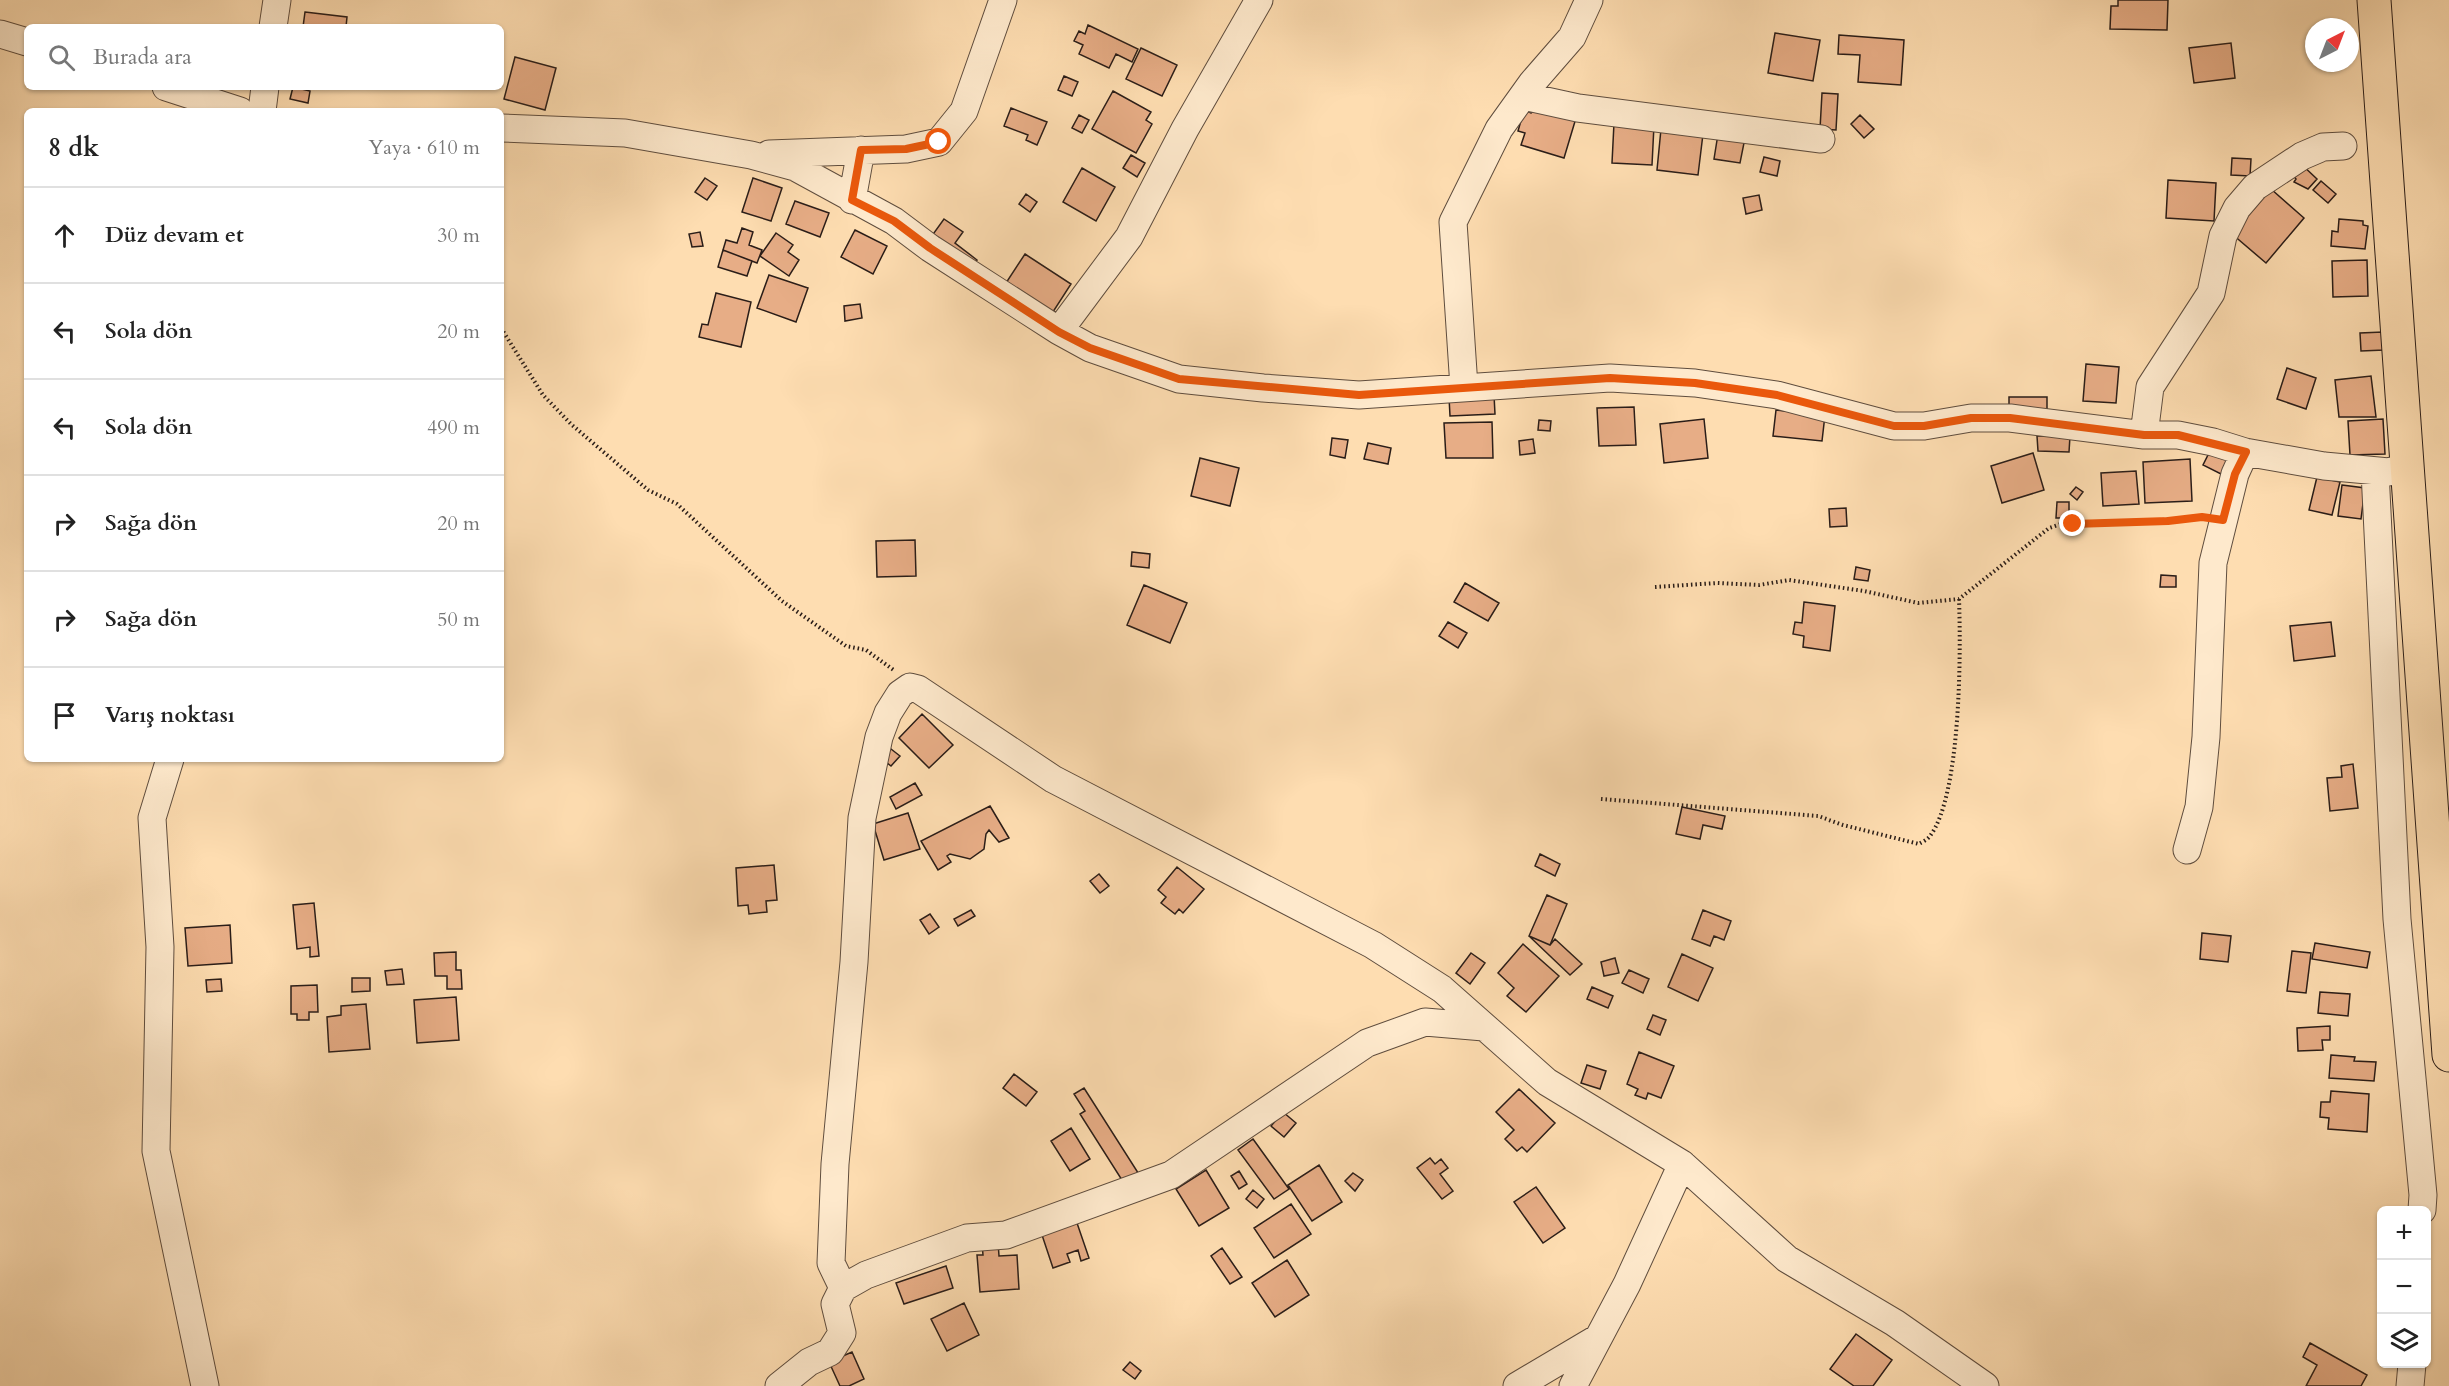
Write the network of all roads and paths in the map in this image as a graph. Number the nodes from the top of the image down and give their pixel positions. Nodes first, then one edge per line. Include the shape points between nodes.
1 (277, 0) edge
2 (1003, 0) edge
3 (1259, 0) edge
4 (1589, 0) edge
5 (2374, 0) edge
6 (273, 24) edge
7 (0, 34) edge
8 (24, 41) edge
9 (175, 90) edge
10 (265, 90) edge
11 (1522, 96) junction
12 (231, 108) edge
13 (262, 108) edge
14 (504, 128) edge
15 (1821, 139) dead end
16 (2343, 146) dead end
17 (861, 150) junction
18 (752, 155) junction
19 (852, 200) junction
20 (1059, 332) junction
21 (504, 333) edge
22 (1464, 387) junction
23 (2144, 435) junction
24 (2246, 452) junction
25 (2407, 466) junction
26 (2375, 471) junction
27 (2223, 520) junction
28 (1655, 586) dead end
29 (1959, 599) junction
30 (910, 687) junction
31 (169, 762) edge
32 (1601, 799) dead end
33 (2187, 850) dead end
34 (1484, 1027) junction
35 (2449, 1055) edge
36 (1682, 1164) junction
37 (2422, 1206) edge
38 (843, 1288) junction
39 (1598, 1338) junction
40 (2412, 1368) edge
41 (205, 1386) edge
42 (779, 1386) edge
43 (1517, 1386) edge
44 (1573, 1386) edge
45 (1985, 1386) edge
46 (2410, 1386) edge

1 - 6 street
2 - 17 street via 964,111 939,142 906,149
3 - 20 street via 1129,237
4 - 11 street via 1572,37
5 - 25 highway
7 - 8 street
9 - 12 street
10 - 13 street
11 - 15 street via 1578,108
11 - 22 street via 1499,129 1453,222
14 - 18 street via 625,133
16 - 23 street via 2323,147 2302,156 2256,187 2237,208 2223,236 2211,293 2150,387
17 - 18 street
17 - 19 street
18 - 19 street via 795,167
19 - 20 street via 894,221
20 - 22 street via 1090,348 1179,379 1359,395
21 - 30 path via 543,395 572,424 648,490 677,504 782,601 846,646 866,650
22 - 23 street via 1610,378 1695,383 1777,395 1894,426 2010,418
23 - 24 street via 2178,435
24 - 26 street
24 - 27 street via 2235,474
25 - 26 street
25 - 35 highway
26 - 37 street via 2397,919
27 - 29 path via 2202,517 2122,524 2061,524 2033,538
27 - 33 street via 2213,563 2199,807
28 - 29 path via 1759,585 1789,580 1918,603
29 - 32 path via 1960,659 1949,786 1930,837 1918,844 1818,816
30 - 34 street via 1053,779 1373,945 1442,989
30 - 38 street via 900,694 888,713 879,737 861,827 831,1263
31 - 41 street via 152,818 160,947 156,1151
34 - 36 street via 1547,1083
34 - 38 street via 1425,1022 1367,1043 1171,1175 1006,1236 967,1238 866,1275
36 - 39 street
36 - 45 street via 1787,1258 1895,1323
38 - 42 street via 835,1304 842,1333 830,1352 809,1362
39 - 43 street
39 - 44 street
40 - 46 street

